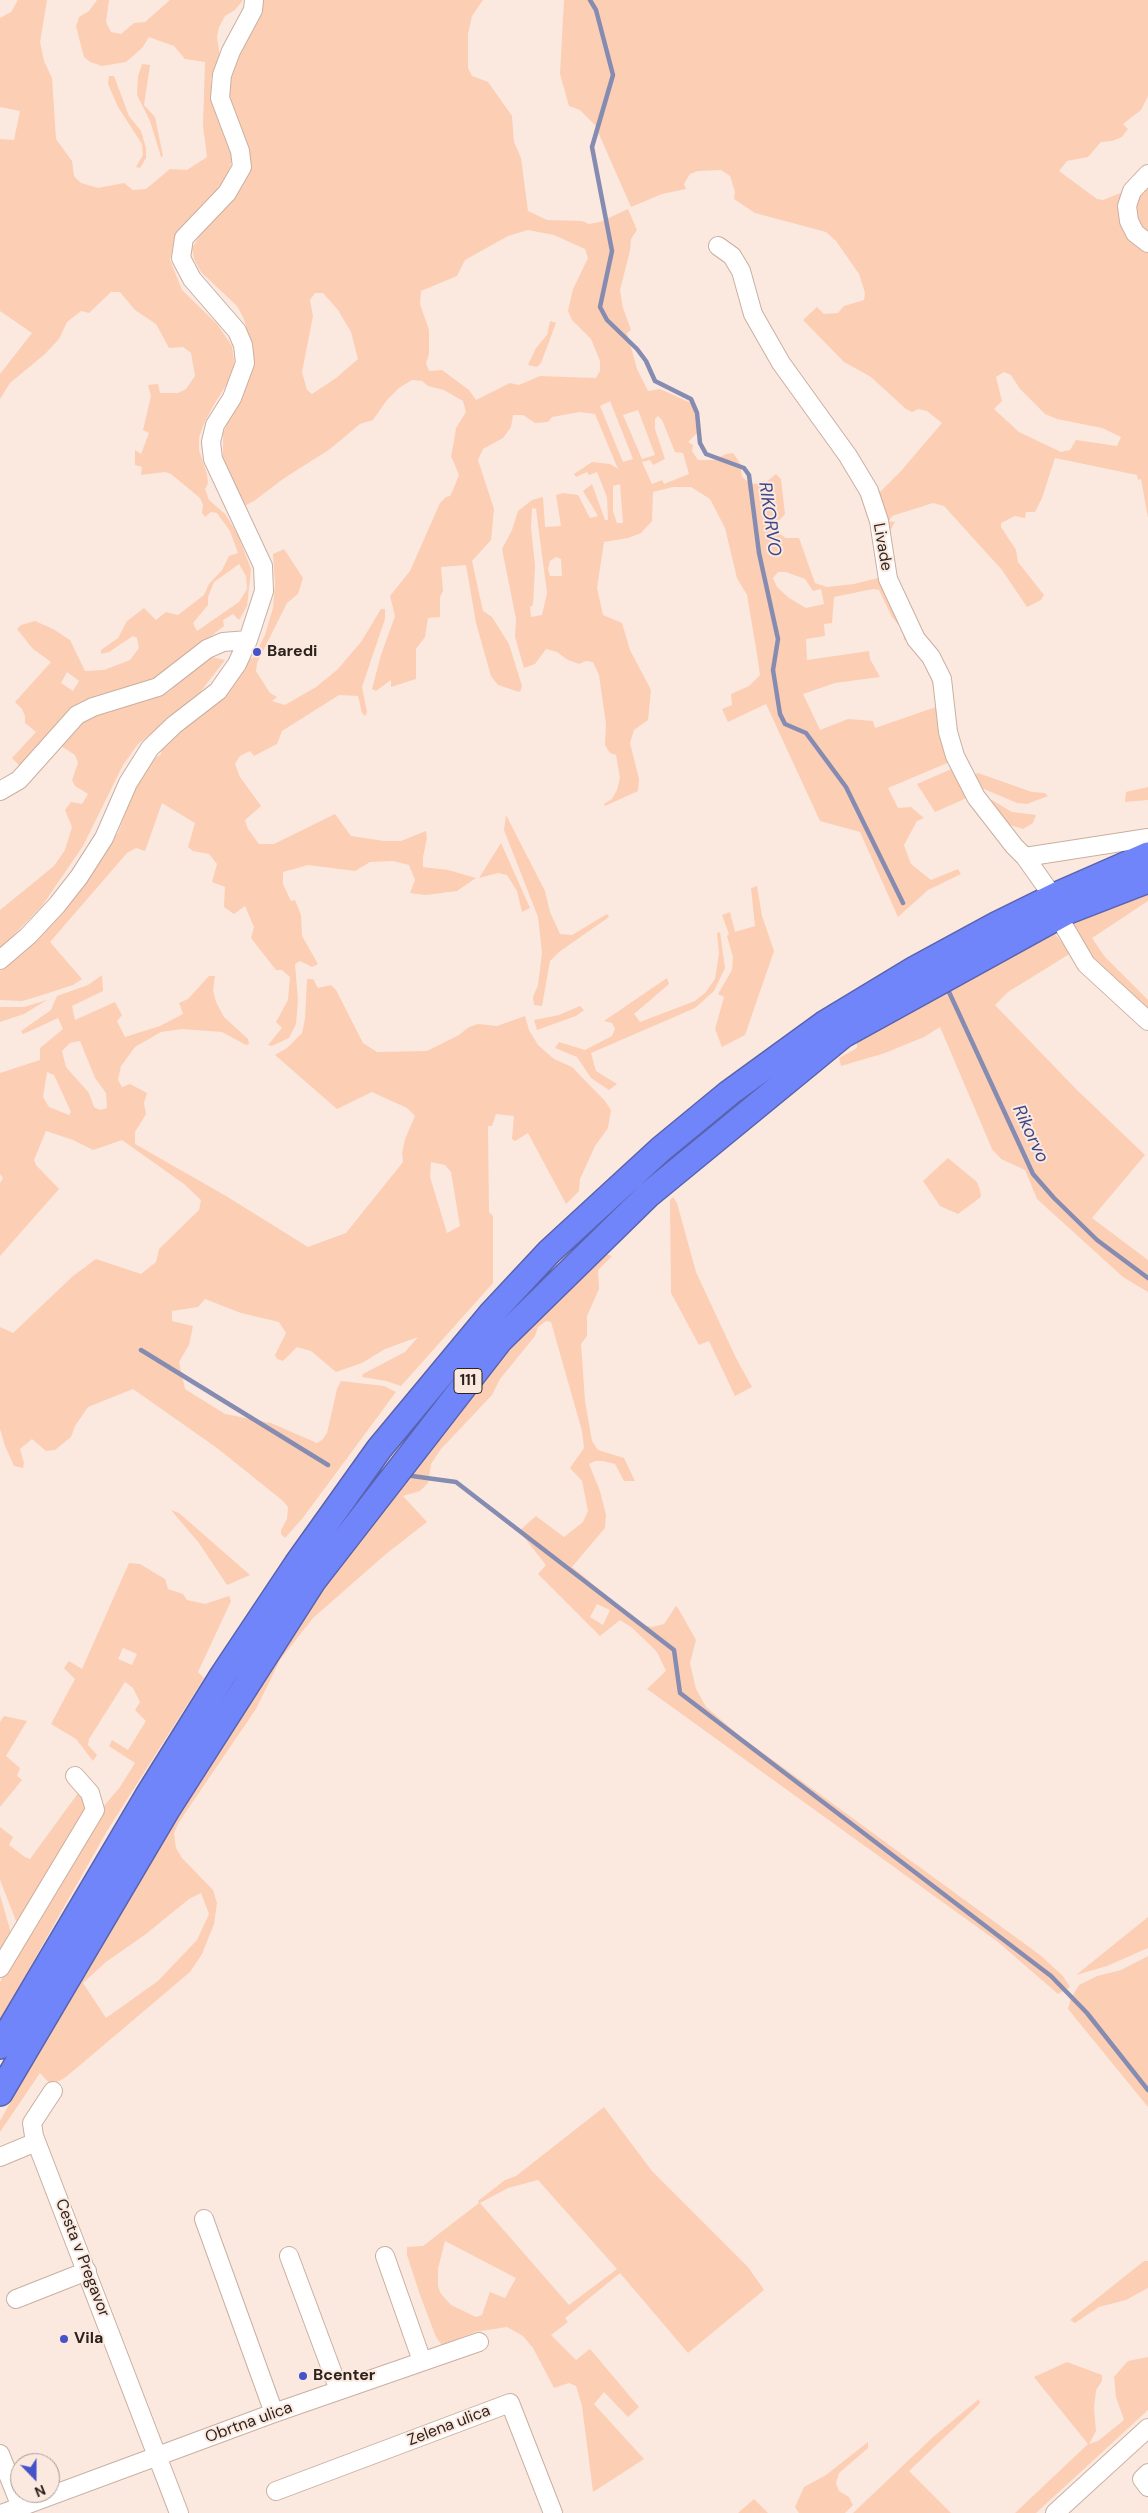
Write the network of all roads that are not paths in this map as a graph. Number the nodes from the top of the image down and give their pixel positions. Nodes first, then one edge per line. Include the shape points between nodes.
1 (254, 0) edge
2 (1148, 174) edge
3 (1148, 243) edge
4 (718, 246) dead end
5 (248, 640) junction
6 (0, 791) edge
7 (1148, 838) edge
8 (1148, 855) edge
9 (1025, 857) junction
10 (1148, 880) edge
11 (1047, 888) dead end
12 (1065, 928) dead end
13 (0, 960) edge
14 (1148, 1021) edge
15 (75, 1776) dead end
16 (0, 1968) edge
17 (0, 2046) edge
18 (54, 2091) dead end
19 (0, 2093) edge
20 (36, 2142) junction
21 (0, 2157) edge
22 (204, 2219) dead end
23 (289, 2256) dead end
24 (385, 2256) dead end
25 (86, 2271) junction
26 (16, 2299) dead end
27 (479, 2342) dead end
28 (422, 2361) junction
29 (340, 2390) junction
30 (274, 2413) junction
31 (1148, 2428) edge
32 (0, 2454) edge
33 (157, 2457) junction
34 (276, 2491) dead end
35 (21, 2507) junction
36 (4, 2513) edge
37 (179, 2513) edge
38 (553, 2513) edge
39 (1055, 2513) edge

1 - 5 street via 253,10 222,75 220,98 235,132 242,167 227,193 184,238 181,258 192,279 237,331 245,362 232,398 215,425 211,442 213,459 263,566 264,591
2 - 3 street via 1132,191 1127,206 1135,233
4 - 9 street, Livade via 732,256 741,271 753,314 781,363 848,456 869,491 879,521 888,579 912,632 931,657 942,679 948,732 955,756 976,796
5 - 6 street via 223,642 207,649 158,688 93,707 77,715 19,780
5 - 13 street via 237,664 218,691 150,748 128,783 104,838 79,877 34,930
7 - 9 street
8 - 17 highway, 111 via 996,925 824,1024 729,1093 661,1149 549,1252 492,1313 379,1449 297,1564 152,1789
9 - 11 street, Livade
10 - 19 highway, 111 via 1068,911 844,1035 648,1195 500,1340 314,1581 168,1808
12 - 14 street via 1086,964
15 - 16 street via 90,1793 95,1810
18 - 20 street, Cesta v Pregavor via 32,2123
20 - 21 street
20 - 25 street, Cesta v Pregavor
22 - 30 street
23 - 29 street
24 - 28 street
25 - 26 street
25 - 33 street, Cesta v Pregavor
27 - 28 street, Obrtna ulica
28 - 29 street, Obrtna ulica
29 - 30 street, Obrtna ulica
30 - 33 street, Obrtna ulica
31 - 39 street
32 - 35 street
33 - 35 street, Obrtna ulica
33 - 37 street, Cesta v Pregavor
34 - 38 street, Zelena ulica via 510,2403
35 - 36 street, Obrtna ulica

